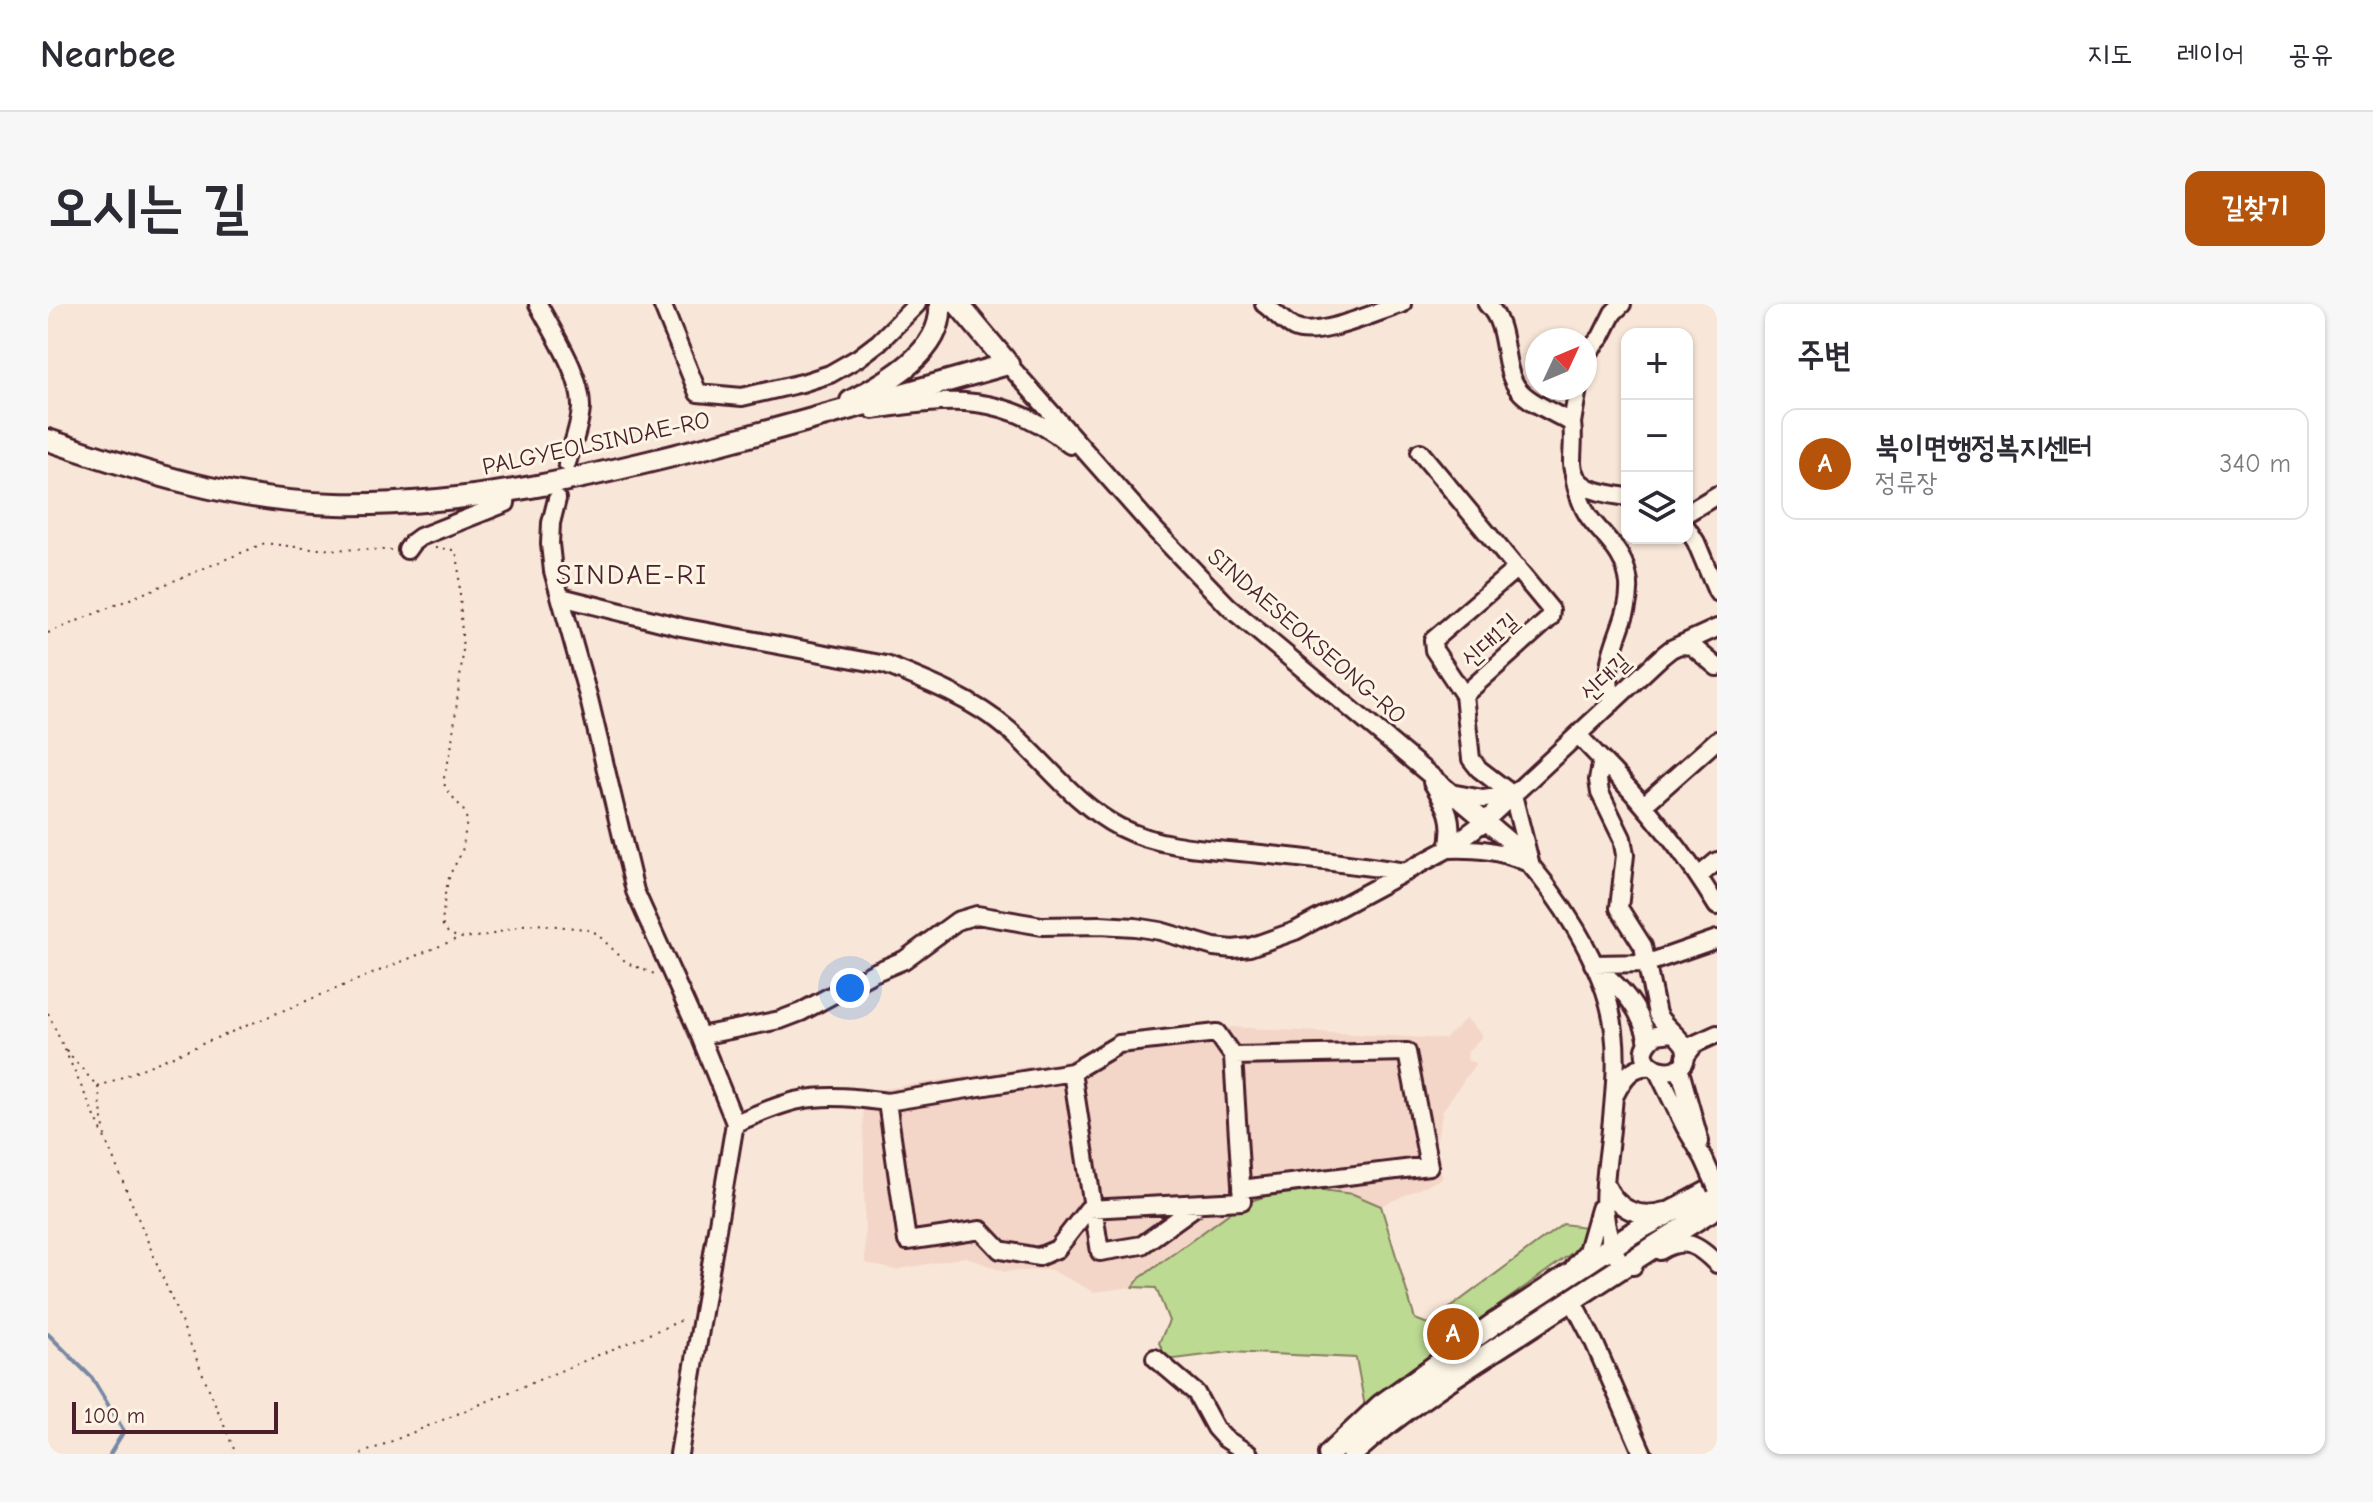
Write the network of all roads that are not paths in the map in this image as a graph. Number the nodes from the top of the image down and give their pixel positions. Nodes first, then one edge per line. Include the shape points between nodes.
1 (538, 304) edge
2 (662, 304) edge
3 (917, 304) edge
4 (940, 304) edge
5 (958, 304) edge
6 (1264, 304) edge
7 (1402, 304) edge
8 (1487, 304) edge
9 (1622, 304) edge
10 (1597, 342) edge
11 (1008, 364) junction
12 (1576, 400) edge
13 (820, 417) junction
14 (1572, 423) junction
15 (48, 440) edge
16 (1420, 452) dead end
17 (567, 463) dead end
18 (1572, 467) junction
19 (1104, 473) junction
20 (507, 491) junction
21 (1717, 495) edge
22 (1621, 496) edge
23 (557, 499) dead end
24 (1693, 509) edge
25 (1693, 537) edge
26 (407, 550) road end
27 (1517, 568) junction
28 (1717, 592) edge
29 (561, 597) junction
30 (1717, 628) edge
31 (1681, 645) junction
32 (1717, 667) edge
33 (1464, 695) junction
34 (1612, 703) junction
35 (1578, 735) junction
36 (1717, 740) edge
37 (1602, 760) junction
38 (1428, 774) junction
39 (1451, 793) junction
40 (1513, 795) junction
41 (1645, 804) junction
42 (1485, 821) junction
43 (1448, 849) junction
44 (1717, 861) edge
45 (1531, 864) junction
46 (1406, 872) junction
47 (1699, 876) junction
48 (1717, 906) edge
49 (1717, 939) edge
50 (1648, 963) junction
51 (1593, 964) junction
52 (1674, 1034) junction
53 (700, 1036) junction
54 (1709, 1037) edge
55 (1648, 1043) junction
56 (1233, 1056) junction
57 (1682, 1062) junction
58 (1655, 1068) junction
59 (1072, 1072) junction
60 (1614, 1096) junction
61 (887, 1102) junction
62 (735, 1123) junction
63 (1704, 1159) junction
64 (1605, 1184) junction
65 (1717, 1188) edge
66 (1241, 1189) junction
67 (1201, 1203) junction
68 (1689, 1203) junction
69 (1717, 1207) edge
70 (1093, 1209) junction
71 (1611, 1247) junction
72 (1717, 1264) edge
73 (1622, 1266) junction
74 (1560, 1280) junction
75 (1572, 1300) junction
76 (1155, 1358) dead end
77 (679, 1454) edge
78 (1249, 1454) edge
79 (1329, 1454) edge
80 (1352, 1454) edge
81 (1643, 1454) edge

1 - 17 street via 579,390 581,409
2 - 3 street via 698,393 742,397 830,374 879,342
4 - 13 main road via 932,340 913,360
5 - 11 main road, SINDAESEOKSEONG-RO
6 - 7 street via 1307,331
8 - 14 street via 1500,323 1520,393
9 - 10 street
11 - 13 main road, PALGYEOLSINDAE-RO
11 - 19 street, SINDAESEOKSEONG-RO
12 - 14 street
13 - 19 street via 919,403 983,403 1034,420
13 - 20 main road, PALGYEOLSINDAE-RO via 635,466
14 - 18 street
15 - 20 main road, PALGYEOLSINDAE-RO via 165,478 284,500 377,503
16 - 27 street, 신대1길
18 - 22 street via 1584,487
18 - 34 street via 1583,506 1622,556 1629,586 1609,662
19 - 38 street, SINDAESEOKSEONG-RO via 1229,607
20 - 26 street via 506,503 420,537
21 - 24 street
23 - 29 street via 550,544
25 - 28 street
27 - 33 street via 1433,640 1434,650
27 - 33 street, 신대1길 via 1551,610 1550,618
29 - 46 street via 681,627 886,665 989,714 1095,811 1136,834 1185,847
29 - 53 street via 635,891
30 - 31 street, 신대길
31 - 32 street via 1692,646
31 - 34 street, 신대길
33 - 40 street, 신대1길 via 1471,759
34 - 35 street, 신대길
35 - 37 street, 신대길
35 - 40 street
36 - 41 street
37 - 41 street, 신대길
37 - 50 street via 1600,793 1625,855 1619,908
38 - 39 street, SINDAESEOKSEONG-RO
38 - 43 street via 1449,812
39 - 40 street via 1483,799
39 - 42 street, SINDAESEOKSEONG-RO
40 - 42 street
40 - 45 street
41 - 47 street, 신대길
42 - 43 street
42 - 45 street, SINDAESEOKSEONG-RO
43 - 45 street via 1490,850
43 - 46 street
44 - 47 street
45 - 51 street, SINDAESEOKSEONG-RO via 1569,917
46 - 53 street via 1295,931 1233,949 1135,927 1042,926 968,916 904,960 801,1012
47 - 48 street, 신대길
49 - 50 street
50 - 51 street
50 - 52 street via 1657,1014
51 - 55 street via 1622,988
51 - 60 street, SINDAESEOKSEONG-RO via 1614,1030
52 - 54 street
52 - 55 street via 1661,1032
52 - 57 street via 1684,1045
53 - 62 street
54 - 57 street via 1695,1044
55 - 58 street via 1646,1056
56 - 59 street via 1217,1033 1119,1044
56 - 66 street
56 - 66 street via 1407,1052 1429,1166
57 - 58 street via 1668,1072
57 - 63 street
58 - 60 street via 1637,1067
58 - 63 street
59 - 61 street
59 - 70 street
60 - 64 street, SINDAESEOKSEONG-RO
61 - 62 street via 846,1097 798,1100
61 - 70 street via 907,1241 981,1230 1000,1250 1038,1257 1057,1249
62 - 77 street
63 - 65 street, bridge
64 - 68 street via 1612,1199 1635,1213 1658,1213
64 - 71 street, SINDAESEOKSEONG-RO
64 - 74 street via 1587,1251
65 - 68 main road
66 - 67 street via 1242,1201
67 - 70 street
67 - 70 street via 1142,1245 1100,1252
68 - 71 main road
69 - 73 main road
71 - 73 street, SINDAESEOKSEONG-RO
71 - 74 main road
72 - 73 street via 1685,1243 1669,1245 1637,1266
73 - 75 main road
74 - 79 main road via 1381,1405
75 - 80 main road via 1459,1373
75 - 81 street
76 - 78 street via 1196,1393 1224,1438

